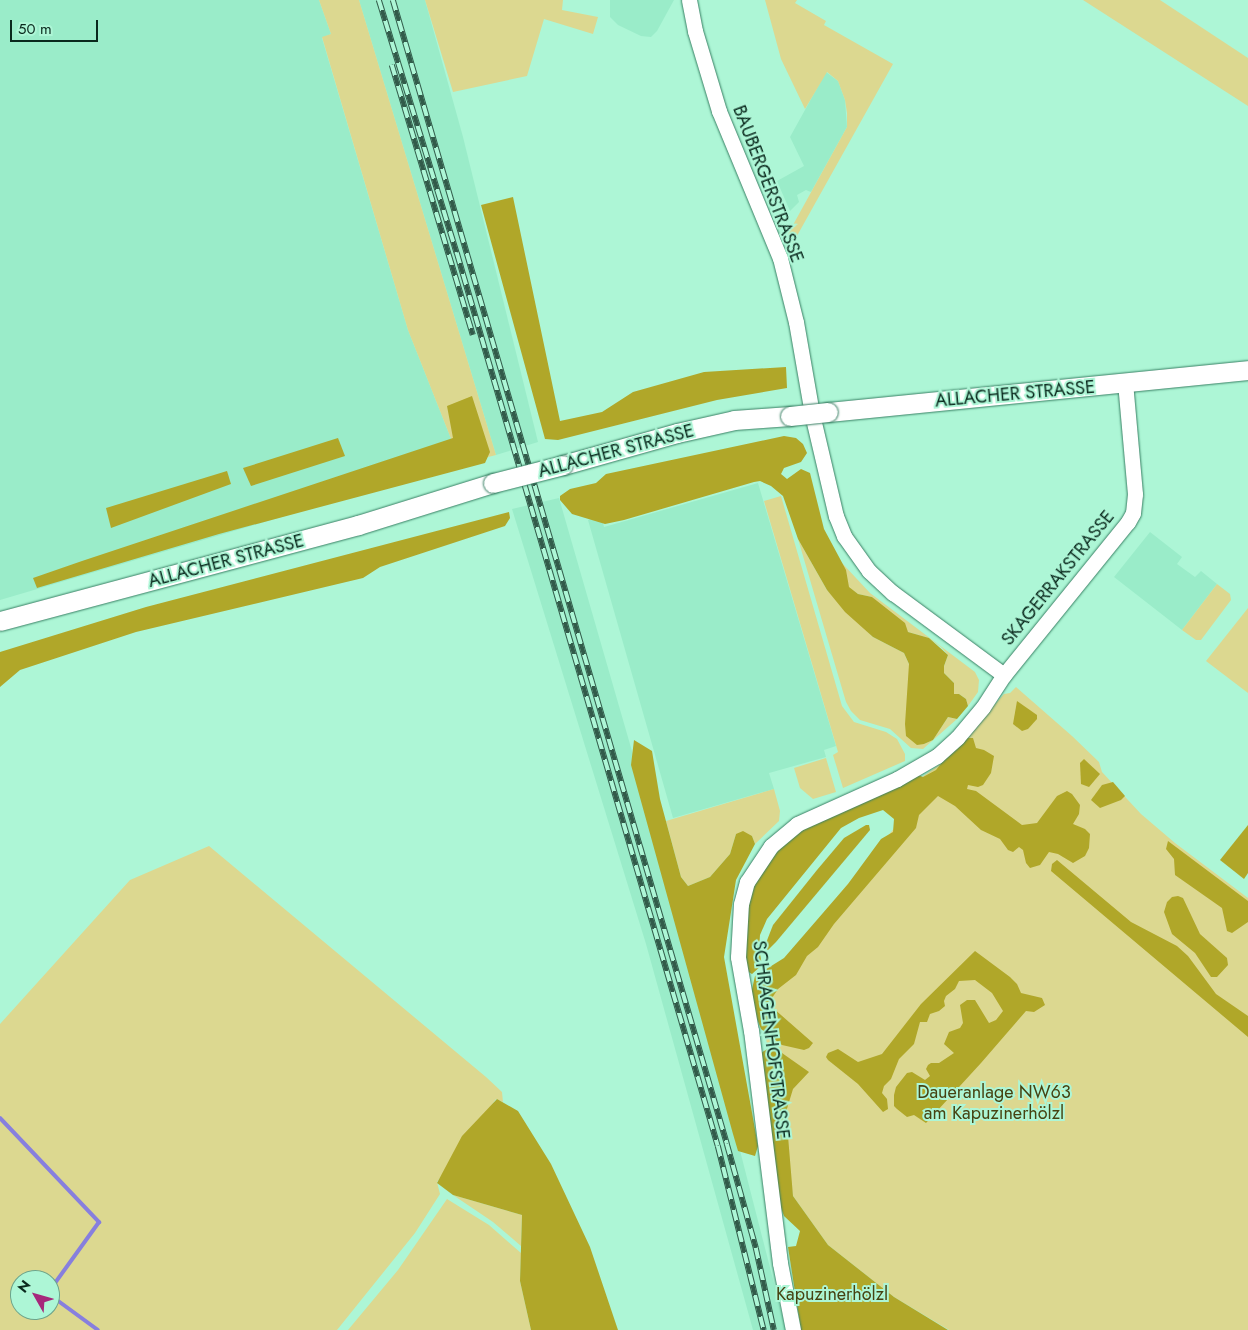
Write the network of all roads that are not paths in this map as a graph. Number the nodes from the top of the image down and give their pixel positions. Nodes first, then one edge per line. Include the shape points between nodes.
1 (689, 0) edge
2 (1248, 370) edge
3 (1125, 383) junction
4 (820, 413) junction
5 (0, 621) edge
6 (1004, 675) junction
7 (793, 1330) edge

1 - 4 street, BAUBERGERSTRASSE via 719,111 780,258
2 - 3 main road, ALLACHER STRASSE
3 - 4 main road, ALLACHER STRASSE
3 - 6 street, SKAGERRAKSTRASSE via 1135,494 1133,513
4 - 5 main road, ALLACHER STRASSE, bridge via 734,420 676,433 358,525
4 - 6 street, BAUBERGERSTRASSE via 836,516 853,551 893,593
6 - 7 street, SCHRAGENHOFSTRASSE via 983,708 936,756 897,779 797,824 771,846 747,882 740,904 738,957 751,1032 780,1263

